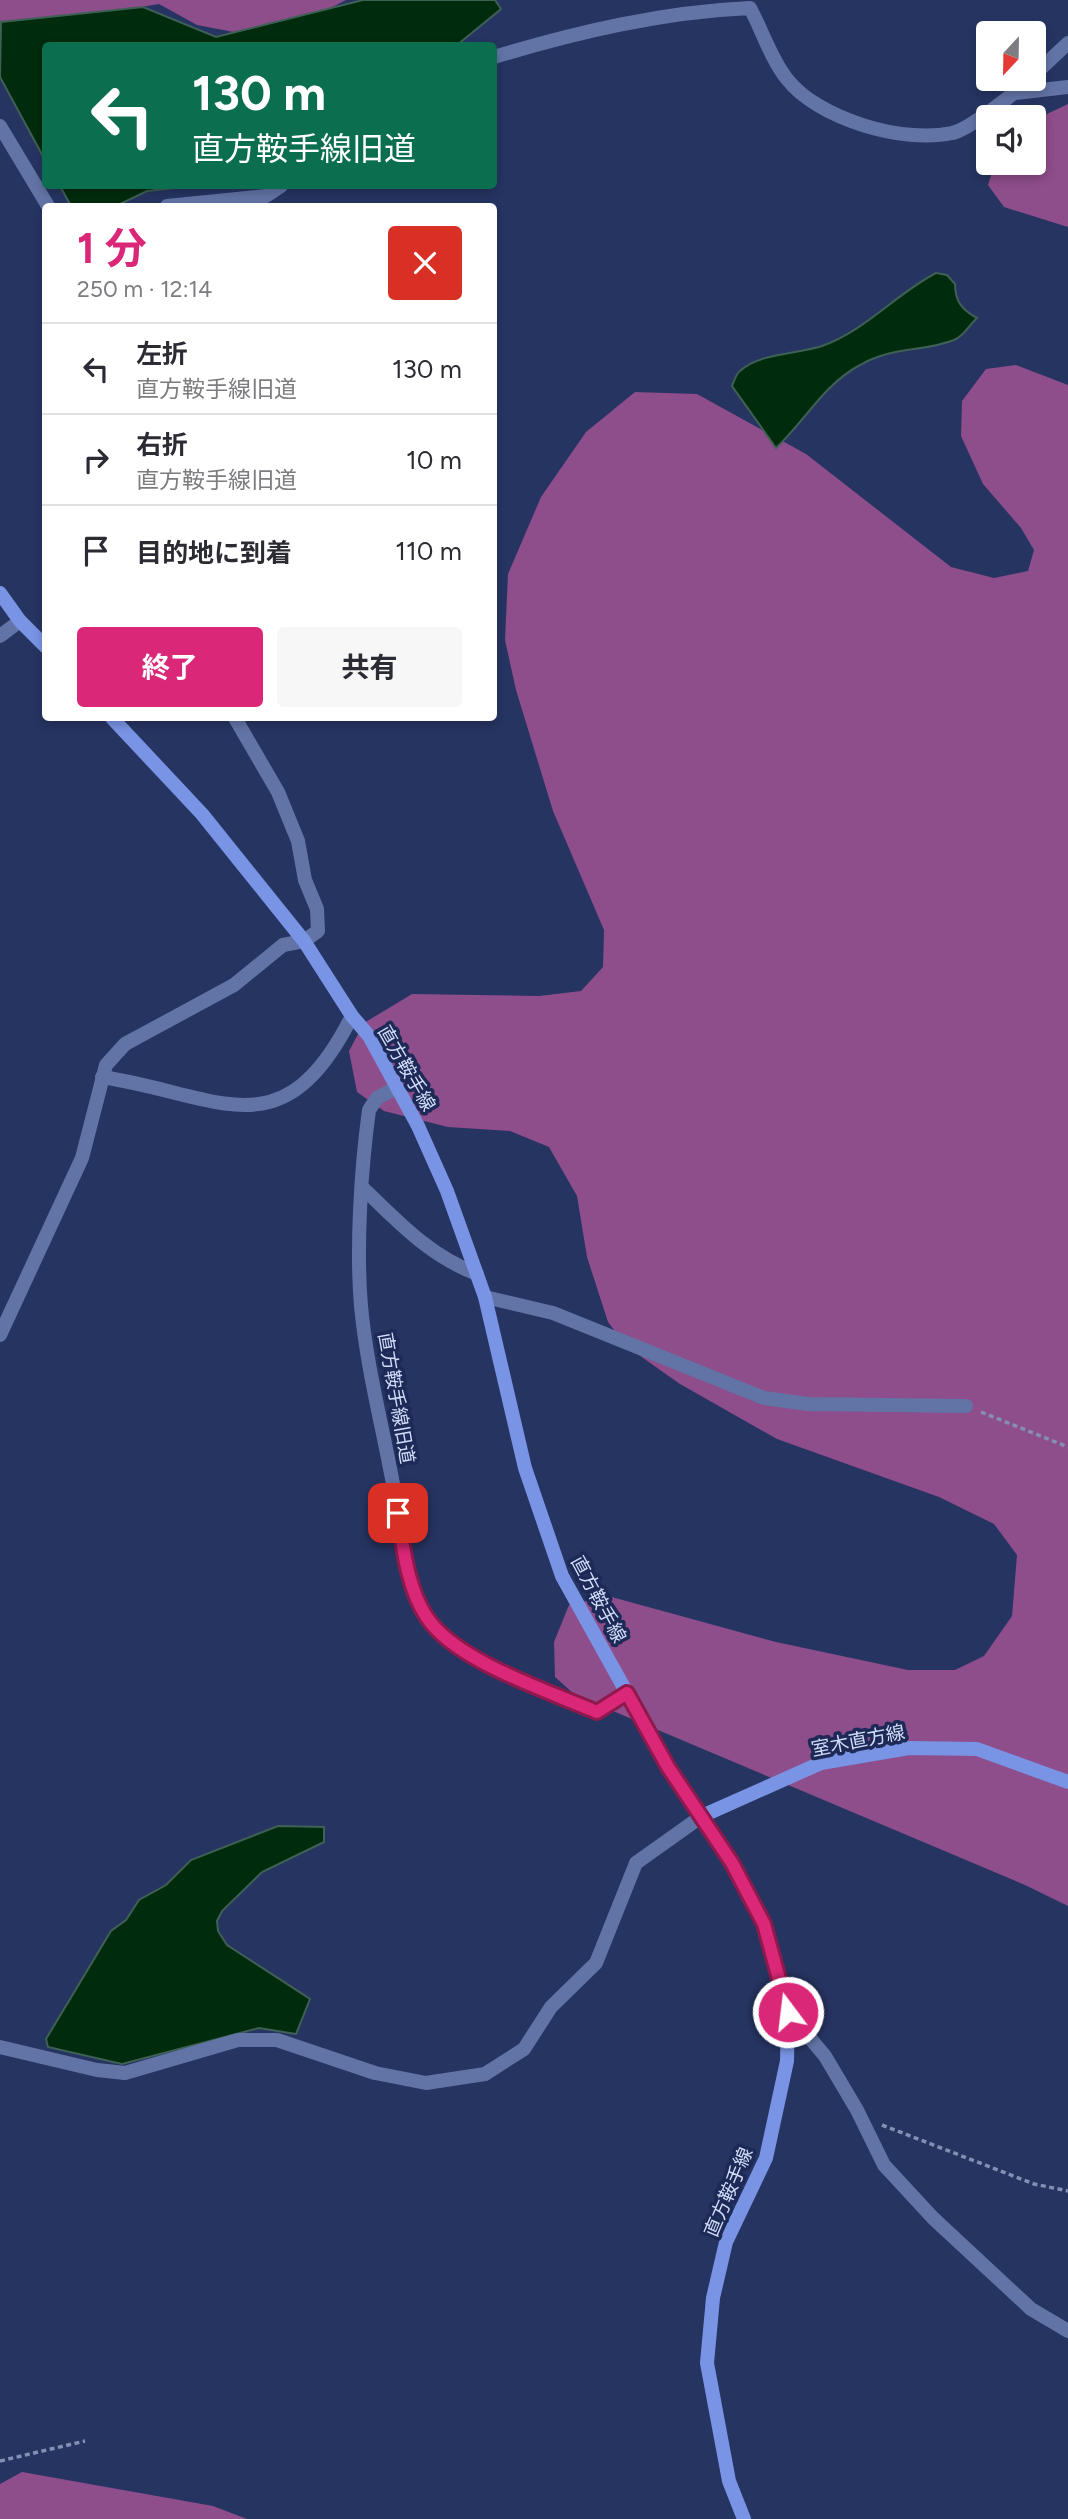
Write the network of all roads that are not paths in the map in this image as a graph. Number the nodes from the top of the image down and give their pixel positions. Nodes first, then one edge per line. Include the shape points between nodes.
1 (1068, 43) edge
2 (497, 56) edge
3 (1046, 64) edge
4 (1068, 87) edge
5 (1015, 93) joint
6 (0, 126) edge
7 (277, 189) edge
8 (46, 203) edge
9 (197, 203) edge
10 (0, 593) edge
11 (20, 621) junction
12 (0, 636) edge
13 (42, 643) edge
14 (116, 721) edge
15 (237, 721) edge
16 (304, 941) junction
17 (352, 1016) junction
18 (102, 1077) junction
19 (397, 1088) junction
20 (364, 1189) junction
21 (477, 1274) junction
22 (485, 1297) junction
23 (0, 1335) edge
24 (966, 1406) road end
25 (627, 1693) junction
26 (1068, 1782) edge
27 (702, 1816) junction
28 (788, 2012) junction
29 (0, 2047) edge
30 (1068, 2331) edge
31 (744, 2519) edge

1 - 3 street
2 - 5 street via 580,31 716,9 750,8 787,79 817,106 848,122 923,136 954,133
4 - 5 street
6 - 8 street
7 - 9 street via 266,196
10 - 11 main road
11 - 12 street
11 - 13 main road
14 - 16 main road, 直方鞍手線 via 202,814
15 - 16 street via 278,792 299,841 304,880 317,909 318,931
16 - 17 main road, 直方鞍手線
16 - 18 street via 284,945 234,985 125,1044
17 - 18 street via 326,1062 277,1102 238,1105
17 - 19 main road, 直方鞍手線 via 369,1036
18 - 23 street via 82,1158
19 - 20 street, 直方鞍手線旧道 via 377,1098 369,1110
19 - 21 main road, 直方鞍手線 via 447,1191
20 - 21 street via 418,1241
20 - 25 street, 直方鞍手線旧道 via 359,1278 362,1309 404,1554 426,1617 468,1655 597,1712
21 - 22 main road, 直方鞍手線
22 - 24 street via 553,1314 764,1398 808,1404
22 - 25 main road, 直方鞍手線 via 525,1468 562,1576
25 - 27 main road, 直方鞍手線 via 668,1767
26 - 27 main road, 室木直方線 via 977,1749 909,1748 821,1763
27 - 28 main road, 直方鞍手線 via 764,1924
27 - 29 street via 636,1863 596,1962 551,2007 523,2049 485,2074 426,2083 375,2073 277,2040 238,2040 125,2073
28 - 30 street via 825,2056 884,2165 933,2218 1031,2309
28 - 31 main road, 直方鞍手線 via 787,2061 766,2158 726,2242 713,2298 707,2363 729,2481

